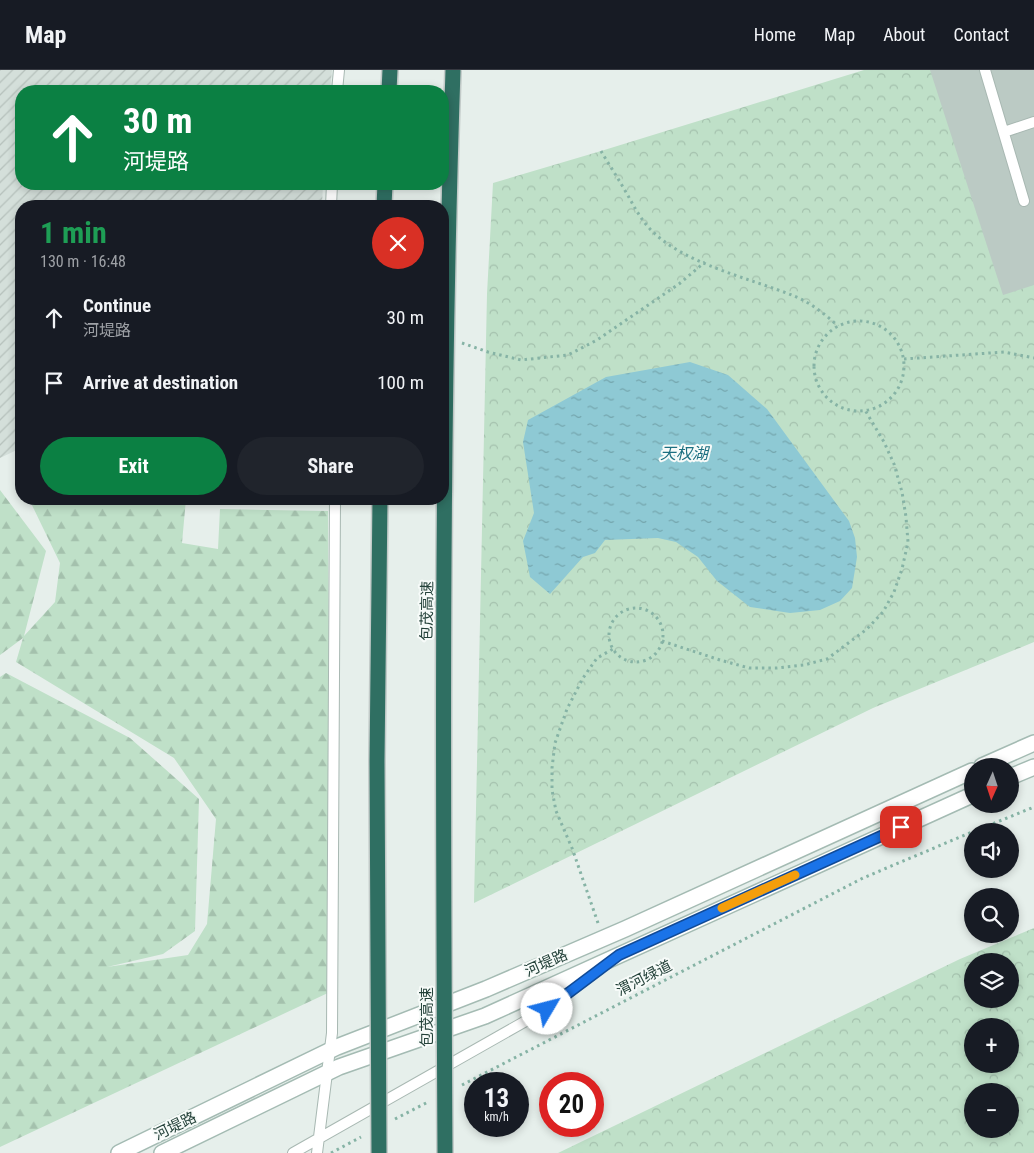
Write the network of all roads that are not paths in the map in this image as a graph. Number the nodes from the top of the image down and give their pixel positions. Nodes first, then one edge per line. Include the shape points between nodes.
1 (339, 70) edge
2 (390, 70) edge
3 (453, 70) edge
4 (985, 70) edge
5 (338, 85) edge
6 (389, 85) edge
7 (1034, 122) edge
8 (1004, 132) junction
9 (449, 182) edge
10 (1024, 201) dead end
11 (335, 505) edge
12 (380, 505) edge
13 (445, 505) edge
14 (1034, 743) edge
15 (1000, 758) edge
16 (1034, 767) edge
17 (1019, 774) edge
18 (964, 775) edge
19 (964, 798) edge
20 (619, 955) junction
21 (330, 1051) junction
22 (327, 1073) junction
23 (319, 1139) junction
24 (119, 1153) edge
25 (162, 1153) edge
26 (293, 1153) edge
27 (317, 1153) edge
28 (379, 1153) edge
29 (445, 1153) edge

1 - 5 lane
2 - 6 highway
3 - 9 highway, 包茂高速, bridge
4 - 8 lane
7 - 8 lane
8 - 10 lane
11 - 21 lane
12 - 28 highway, bridge via 377,761
13 - 29 highway, 包茂高速, bridge
14 - 15 main road
16 - 17 main road
18 - 21 main road, 河堤路 via 486,989
19 - 20 main road, 河堤路
20 - 22 main road, 河堤路 via 485,1016
20 - 23 lane via 547,1009
21 - 22 lane
21 - 24 main road, 河堤路
22 - 23 lane
22 - 25 main road, 河堤路
23 - 26 lane
23 - 27 lane

